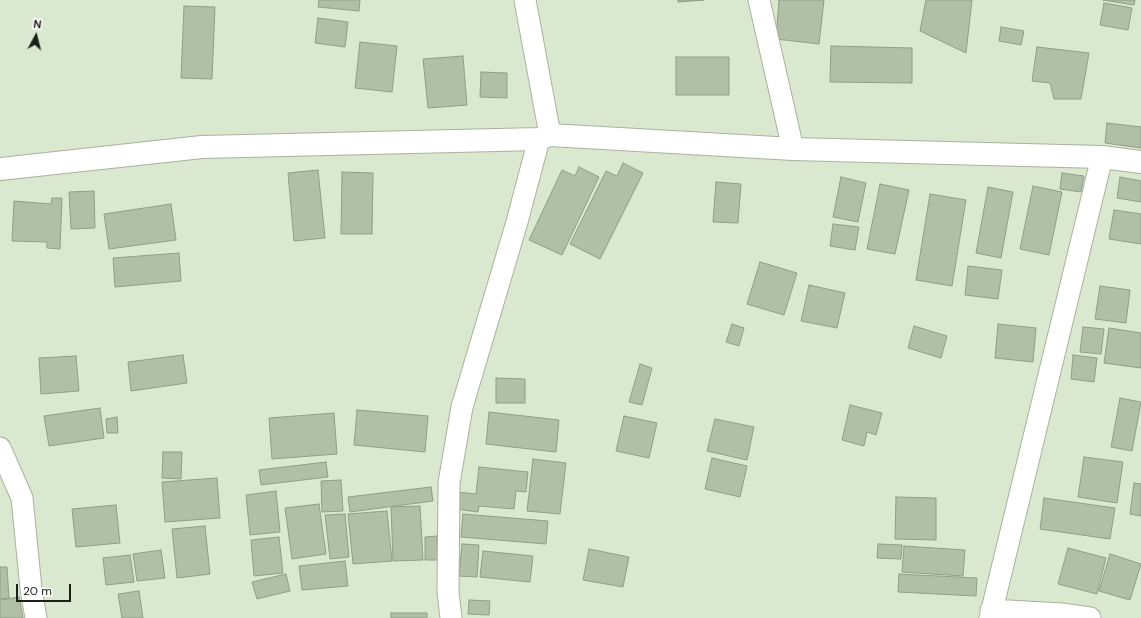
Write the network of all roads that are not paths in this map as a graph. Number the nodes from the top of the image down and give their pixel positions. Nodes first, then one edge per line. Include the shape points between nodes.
1 (525, 0) edge
2 (759, 0) edge
3 (545, 137) junction
4 (793, 149) junction
5 (1102, 157) junction
6 (1141, 162) edge
7 (3, 172) edge
8 (0, 448) edge
9 (990, 614) edge
10 (36, 618) edge
11 (451, 618) edge
12 (1090, 618) edge

1 - 3 street
2 - 4 street
3 - 4 street
3 - 7 street via 202,147
3 - 11 street via 462,407 449,483 448,592
4 - 5 street
5 - 6 street
5 - 9 street
8 - 10 street via 22,498
9 - 12 street via 1062,614

